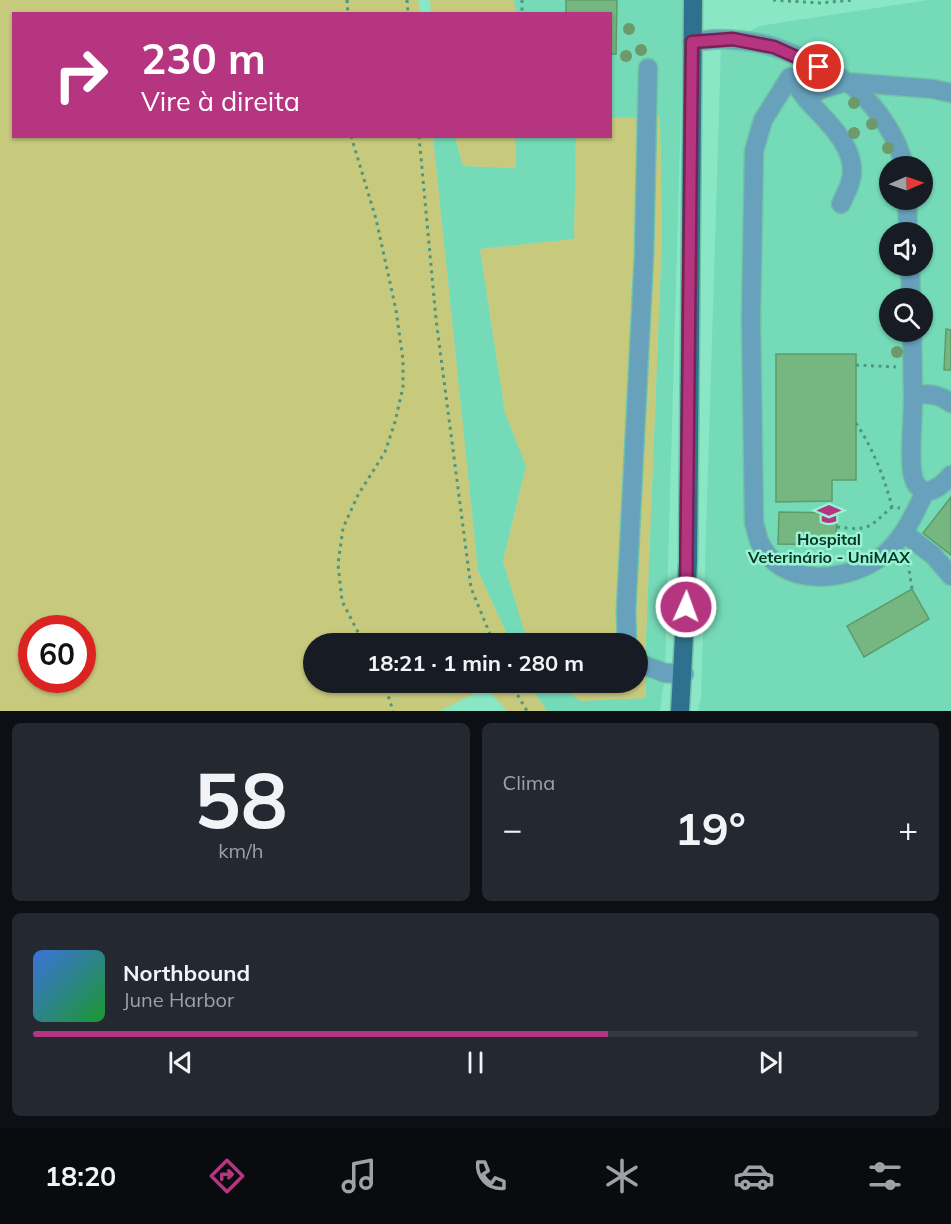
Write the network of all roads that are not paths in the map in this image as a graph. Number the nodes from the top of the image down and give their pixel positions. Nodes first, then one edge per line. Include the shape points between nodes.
1 (693, 0) edge
2 (692, 42) junction
3 (774, 47) junction
4 (648, 68) dead end
5 (790, 78) junction
6 (846, 82) junction
7 (951, 93) edge
8 (807, 99) junction
9 (902, 156) edge
10 (841, 204) dead end
11 (912, 342) edge
12 (913, 395) junction
13 (951, 403) edge
14 (951, 475) edge
15 (925, 492) junction
16 (904, 533) junction
17 (951, 576) edge
18 (627, 633) edge
19 (648, 667) edge
20 (684, 674) junction
21 (680, 711) edge

1 - 2 main road
2 - 3 lane via 733,39
2 - 20 main road
3 - 5 lane
3 - 6 lane
4 - 18 lane via 644,255
5 - 8 lane
5 - 16 lane via 763,120 754,151 754,523 767,554 781,567 824,577 843,575 873,563
6 - 7 lane
6 - 8 lane via 819,90
6 - 9 lane via 873,107 893,135
8 - 10 lane via 833,128 852,164 851,180
11 - 12 lane
12 - 13 lane via 938,395
12 - 15 lane via 913,475
14 - 15 lane via 939,488
15 - 16 lane
16 - 17 lane via 934,556
19 - 20 lane
20 - 21 main road

